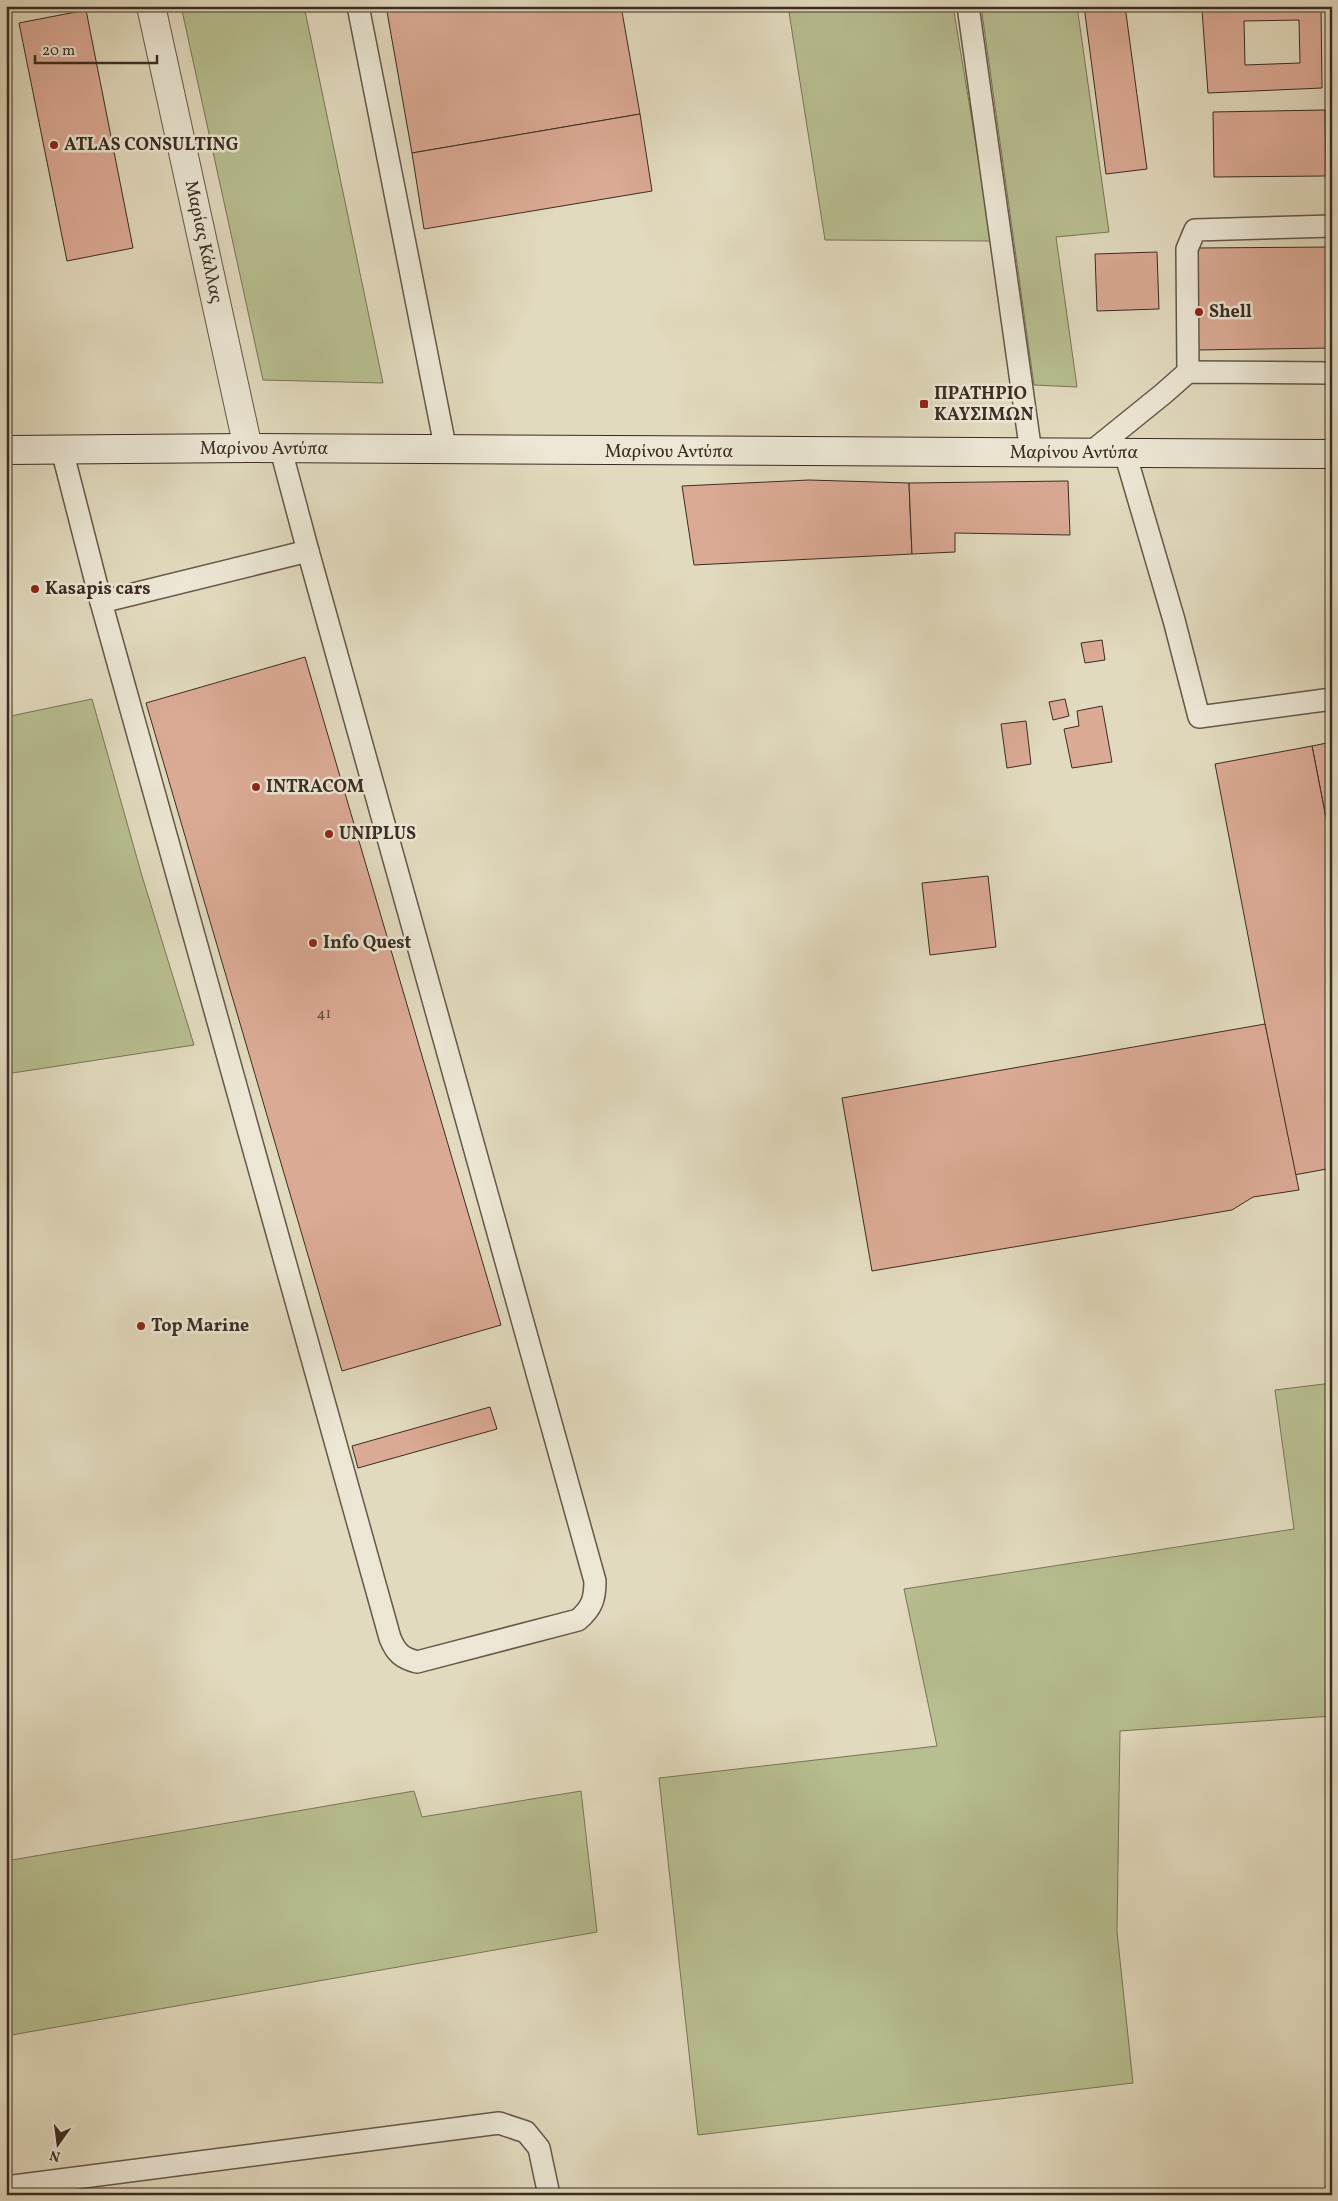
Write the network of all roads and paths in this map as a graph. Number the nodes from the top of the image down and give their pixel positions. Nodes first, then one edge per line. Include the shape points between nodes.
1 (151, 6) edge
2 (358, 6) edge
3 (968, 6) edge
4 (1332, 226) edge
5 (1188, 372) junction
6 (1332, 372) edge
7 (248, 448) junction
8 (6, 450) edge
9 (62, 450) junction
10 (281, 450) junction
11 (446, 451) junction
12 (1031, 453) junction
13 (1090, 453) junction
14 (1125, 453) junction
15 (1332, 454) edge
16 (308, 551) junction
17 (101, 602) junction
18 (1332, 699) edge
19 (6, 2187) edge
20 (549, 2195) edge

1 - 7 main road, Μαρίας Κάλλας
2 - 11 lane
3 - 12 lane
4 - 5 lane via 1195,230 1187,249
5 - 6 lane
5 - 13 lane
7 - 9 main road, Μαρίνου Αντύπα
7 - 10 main road, Μαρίνου Αντύπα
8 - 9 main road, Μαρίνου Αντύπα
9 - 17 lane
10 - 11 main road, Μαρίνου Αντύπα
10 - 16 lane
11 - 12 main road, Μαρίνου Αντύπα
12 - 13 main road, Μαρίνου Αντύπα
13 - 14 main road, Μαρίνου Αντύπα
14 - 15 main road, Μαρίνου Αντύπα
14 - 18 lane via 1199,717
16 - 17 lane
16 - 17 lane via 595,1581 595,1599 590,1611 578,1620 417,1662 394,1650 390,1638
19 - 20 lane via 499,2124 526,2132 539,2148

